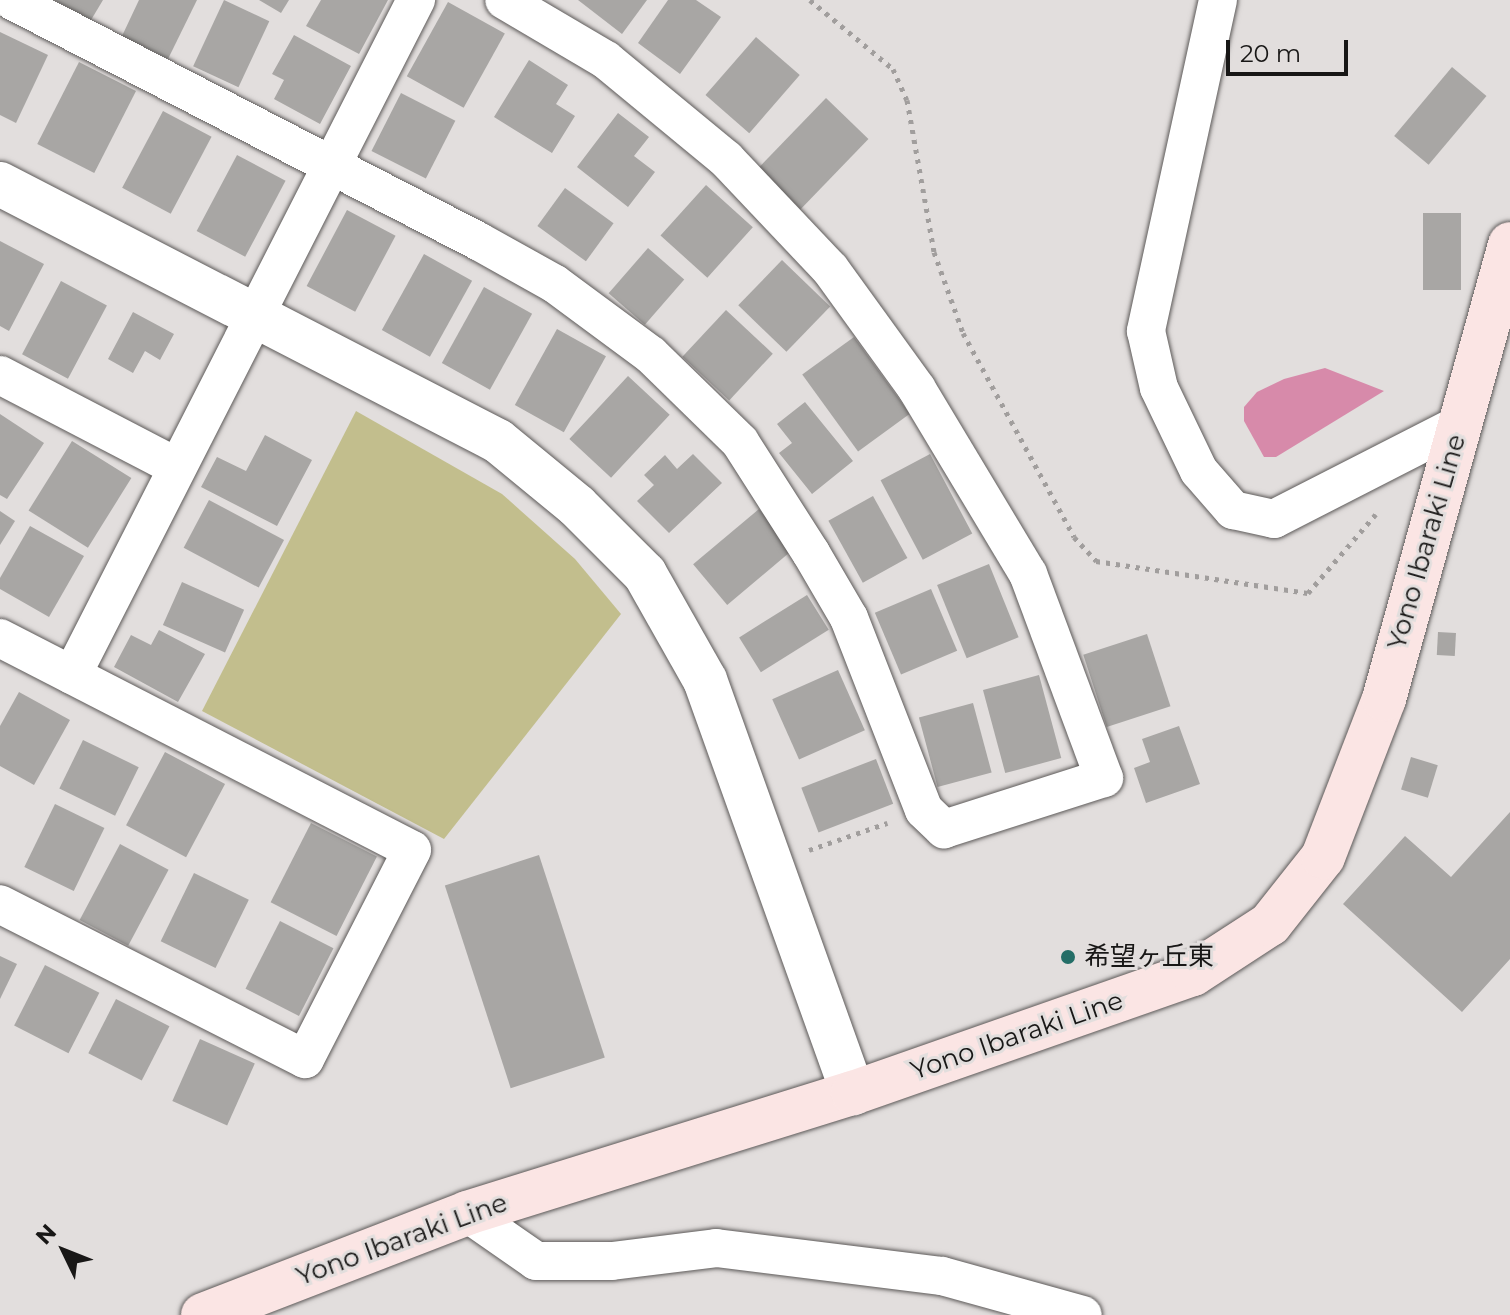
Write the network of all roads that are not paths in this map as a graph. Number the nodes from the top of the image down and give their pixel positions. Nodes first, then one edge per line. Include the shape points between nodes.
1 (11, 0) edge
2 (416, 0) edge
3 (504, 0) edge
4 (1218, 0) edge
5 (332, 165) junction
6 (0, 184) edge
7 (1510, 244) edge
8 (255, 315) junction
9 (0, 375) edge
10 (1460, 424) junction
11 (177, 467) junction
12 (0, 638) edge
13 (72, 675) junction
14 (0, 904) edge
15 (853, 1093) junction
16 (467, 1213) junction
17 (203, 1315) edge
18 (1083, 1315) edge

1 - 5 street
2 - 5 street
3 - 5 street via 618,70 726,159 830,269 917,389 1028,574 1104,778 944,829 924,810 849,618 740,442 651,355 555,284
4 - 10 street via 1146,331 1159,388 1199,471 1233,510 1274,519
5 - 8 street
6 - 8 street
7 - 10 main road, Yono Ibaraki Line
8 - 11 street
8 - 15 street via 498,441 577,506 645,574 705,680
9 - 11 street
10 - 15 main road, Yono Ibaraki Line via 1384,699 1323,857 1270,924 1193,974
11 - 13 street
12 - 13 street
13 - 14 street via 412,850 305,1059
15 - 16 main road, Yono Ibaraki Line
16 - 17 main road, Yono Ibaraki Line
16 - 18 street via 536,1261 612,1261 716,1248 942,1276

